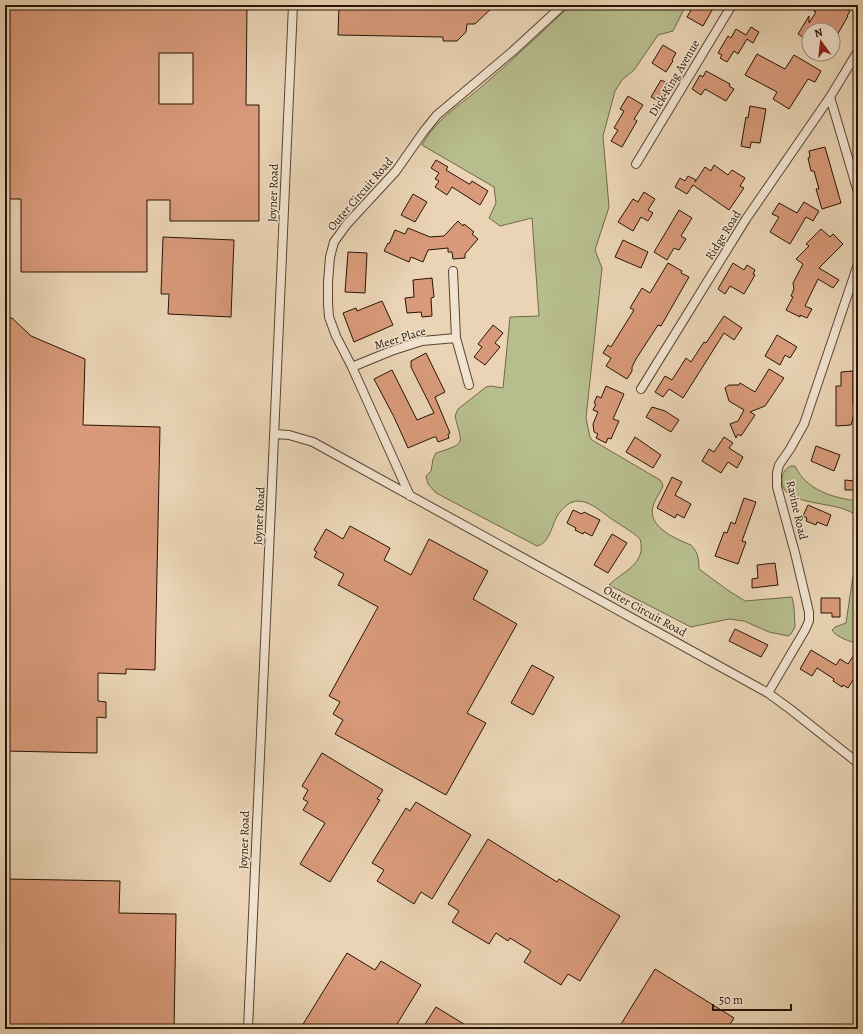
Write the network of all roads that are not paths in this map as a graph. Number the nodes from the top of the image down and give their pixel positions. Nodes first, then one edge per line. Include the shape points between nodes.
1 (293, 5) edge
2 (562, 5) edge
3 (732, 5) edge
4 (858, 50) edge
5 (830, 97) junction
6 (636, 164) dead end
7 (858, 192) edge
8 (858, 264) edge
9 (453, 270) dead end
10 (456, 338) junction
11 (352, 367) junction
12 (469, 385) dead end
13 (641, 389) dead end
14 (275, 434) junction
15 (410, 496) junction
16 (768, 693) junction
17 (858, 763) edge
18 (248, 1029) edge

1 - 14 street, Joyner Road
2 - 11 street, Outer Circuit Road via 513,51 437,115 396,171 347,224 334,242 328,282 329,317
3 - 6 street, Dick King Avenue
4 - 5 street, Ridge Road
5 - 7 street
5 - 13 street, Ridge Road via 746,219
8 - 16 street, Ravine Road via 804,424 779,465 777,473 777,487 795,553 809,621
9 - 10 street
10 - 11 street, Meer Place via 422,341
10 - 12 street
11 - 15 street, Outer Circuit Road
14 - 15 street, Outer Circuit Road via 313,442
14 - 18 street, Joyner Road
15 - 16 street, Outer Circuit Road
16 - 17 street, Outer Circuit Road

